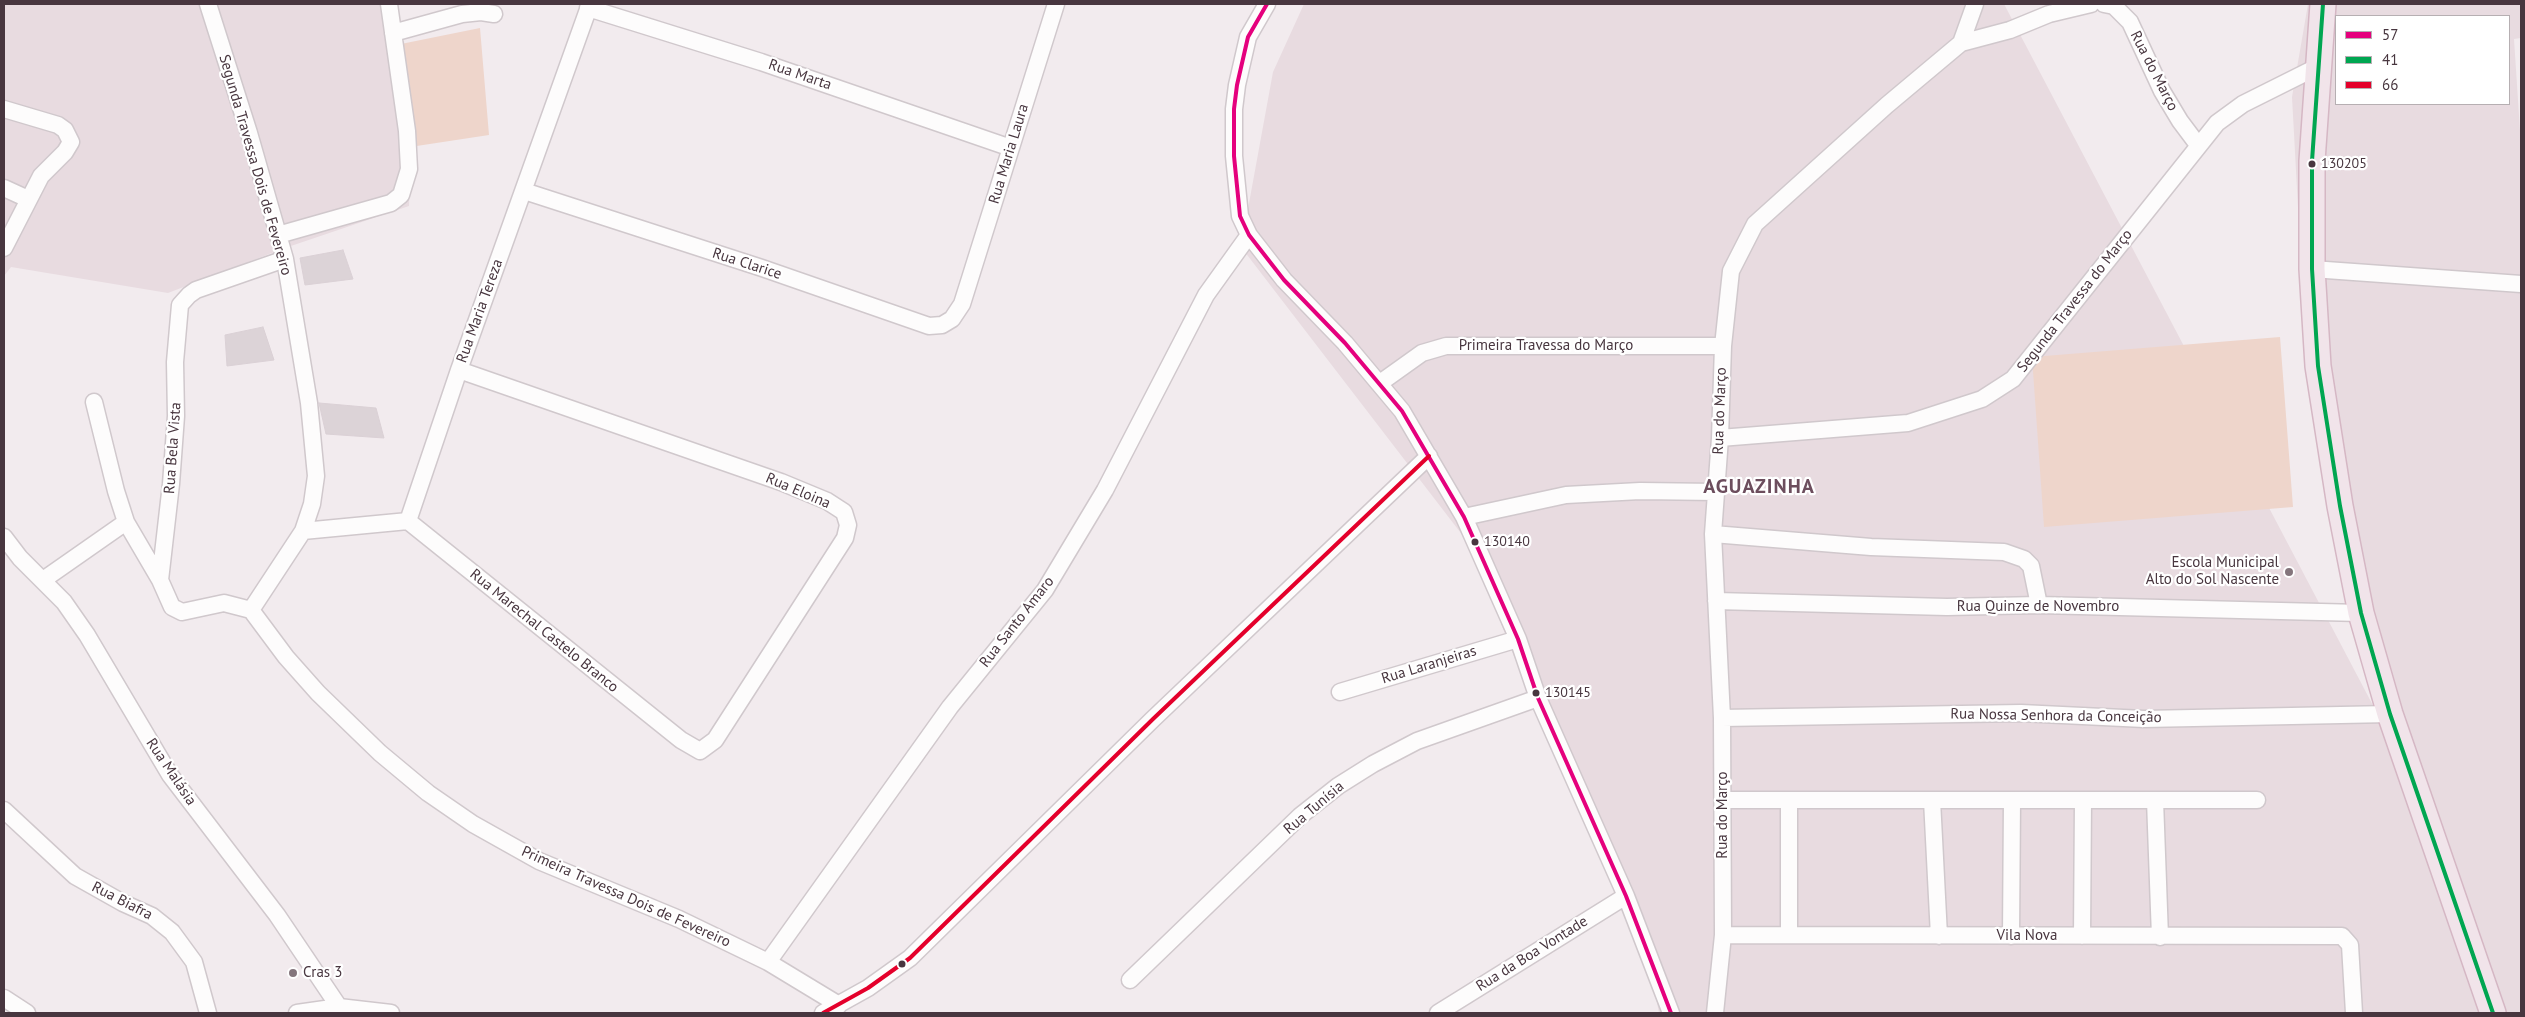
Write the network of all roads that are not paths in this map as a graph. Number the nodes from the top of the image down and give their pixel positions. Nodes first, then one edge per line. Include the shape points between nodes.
1 (208, 4) edge
2 (390, 4) edge
3 (1056, 4) edge
4 (1267, 4) edge
5 (1975, 4) edge
6 (2091, 4) edge
7 (2104, 4) edge
8 (2323, 4) edge
9 (589, 6) edge
10 (494, 14) dead end
11 (393, 33) junction
12 (1961, 43) junction
13 (2317, 67) junction
14 (4, 109) edge
15 (2198, 145) junction
16 (1010, 148) junction
17 (4, 188) edge
18 (524, 192) junction
19 (28, 199) junction
20 (278, 235) junction
21 (1249, 235) junction
22 (4, 248) edge
23 (285, 259) junction
24 (2312, 270) junction
25 (2521, 284) edge
26 (962, 304) joint
27 (1723, 346) junction
28 (459, 370) junction
29 (1380, 383) junction
30 (94, 402) dead end
31 (1720, 438) junction
32 (1429, 456) junction
33 (1716, 492) junction
34 (1464, 517) junction
35 (408, 521) junction
36 (126, 522) junction
37 (303, 531) junction
38 (1713, 534) junction
39 (4, 537) edge
40 (43, 580) junction
41 (160, 580) junction
42 (1716, 601) junction
43 (2039, 605) junction
44 (251, 610) junction
45 (2361, 613) junction
46 (1518, 639) junction
47 (1340, 692) dead end
48 (1538, 698) junction
49 (2390, 714) junction
50 (1722, 718) junction
51 (680, 740) joint
52 (1723, 800) junction
53 (1789, 800) junction
54 (1932, 800) junction
55 (2012, 800) junction
56 (2083, 800) junction
57 (2155, 800) junction
58 (2257, 800) dead end
59 (4, 810) edge
60 (1626, 896) junction
61 (1723, 935) junction
62 (1789, 935) junction
63 (1939, 936) junction
64 (2011, 936) junction
65 (2082, 936) junction
66 (2160, 936) junction
67 (768, 962) junction
68 (1130, 980) dead end
69 (4, 998) edge
70 (839, 1005) junction
71 (339, 1007) junction
72 (26, 1013) edge
73 (208, 1013) edge
74 (297, 1013) edge
75 (391, 1013) edge
76 (823, 1013) edge
77 (1438, 1013) edge
78 (1671, 1013) edge
79 (1715, 1013) edge
80 (2354, 1013) edge
81 (2493, 1013) edge

1 - 20 street, Segunda Travessa Dois de Fevereiro
2 - 11 street
3 - 16 street, Rua Maria Laura
4 - 21 street via 1248,37 1234,109 1236,189 1240,216
5 - 12 street
6 - 12 street, Rua do Março
7 - 15 street, Rua do Março via 2114,6 2130,22 2162,90
8 - 13 main road
9 - 16 street, Rua Marta
9 - 18 street, Rua Maria Tereza
10 - 11 street via 462,14
11 - 20 street via 407,131 408,168 402,195 391,203
12 - 27 street, Rua do Março via 1755,224 1731,271
13 - 15 street, Segunda Travessa do Março via 2243,104 2217,123
13 - 24 main road via 2312,161
14 - 19 street via 58,125 71,142 41,176
15 - 31 street, Segunda Travessa do Março via 2014,378 1982,399 1908,423
16 - 26 street, Rua Maria Laura
17 - 19 street
18 - 26 street, Rua Clarice via 929,326 942,326 952,320
18 - 28 street, Rua Maria Tereza
19 - 22 street
20 - 23 street, Segunda Travessa Dois de Fevereiro
21 - 29 street via 1284,280
21 - 67 street, Rua Santo Amaro via 1206,295 1105,490 1045,590 950,707
23 - 37 street, Segunda Travessa Dois de Fevereiro via 309,403 316,476 312,504
23 - 41 street, Rua Bela Vista via 196,290 183,300 179,315 171,484
24 - 25 street
24 - 45 main road via 2318,366
27 - 29 street, Primeira Travessa do Março via 1446,346 1422,353
27 - 31 street, Rua do Março
28 - 35 street, Rua Maria Tereza
28 - 51 street, Rua Eloina via 781,482 827,501 844,512 848,525 845,538 715,740 700,751
29 - 32 street via 1402,411
30 - 36 street
31 - 33 street, Rua do Março
32 - 34 street
32 - 70 street via 1153,719 910,958
33 - 34 street via 1640,491 1566,495
33 - 38 street, Rua do Março
34 - 46 street
35 - 37 street
35 - 51 street, Rua Marechal Castelo Branco
36 - 40 street
36 - 41 street
37 - 44 street, Segunda Travessa Dois de Fevereiro
38 - 42 street, Rua do Março
38 - 43 street via 1871,547 2004,552 2024,559 2031,566
39 - 40 street, Rua Malásia
40 - 71 street, Rua Malásia via 64,602 87,635 170,775 277,914
41 - 44 street via 172,607 182,612 224,603
42 - 43 street, Rua Quinze de Novembro via 1947,607
42 - 50 street, Rua do Março
43 - 45 street, Rua Quinze de Novembro
44 - 67 street, Primeira Travessa Dois de Fevereiro via 311,686 380,753 428,793 473,824 539,861 679,919
45 - 49 main road
46 - 47 street, Rua Laranjeiras
46 - 48 street
48 - 60 street
48 - 68 street, Rua Tunísia via 1417,741 1338,786 1300,816
49 - 50 street, Rua Nossa Senhora da Conceição via 2144,719 2021,713
49 - 81 main road
50 - 52 street, Rua do Março
52 - 53 street
52 - 61 street, Rua do Março
53 - 54 street
53 - 62 street
54 - 55 street
54 - 63 street
55 - 56 street
55 - 64 street
56 - 57 street
56 - 65 street
57 - 58 street
57 - 66 street
59 - 73 street, Rua Biafra via 75,876 123,904 152,916 172,932 194,962
60 - 77 street, Rua da Boa Vontade
60 - 78 street
61 - 62 street, Vila Nova
61 - 79 street, Rua do Março
62 - 63 street, Vila Nova
63 - 64 street, Vila Nova
64 - 65 street, Vila Nova
65 - 66 street, Vila Nova
66 - 80 street, Vila Nova via 2342,936 2350,945
67 - 70 street, Primeira Travessa Dois de Fevereiro
69 - 72 street
70 - 76 street
71 - 74 street
71 - 75 street

